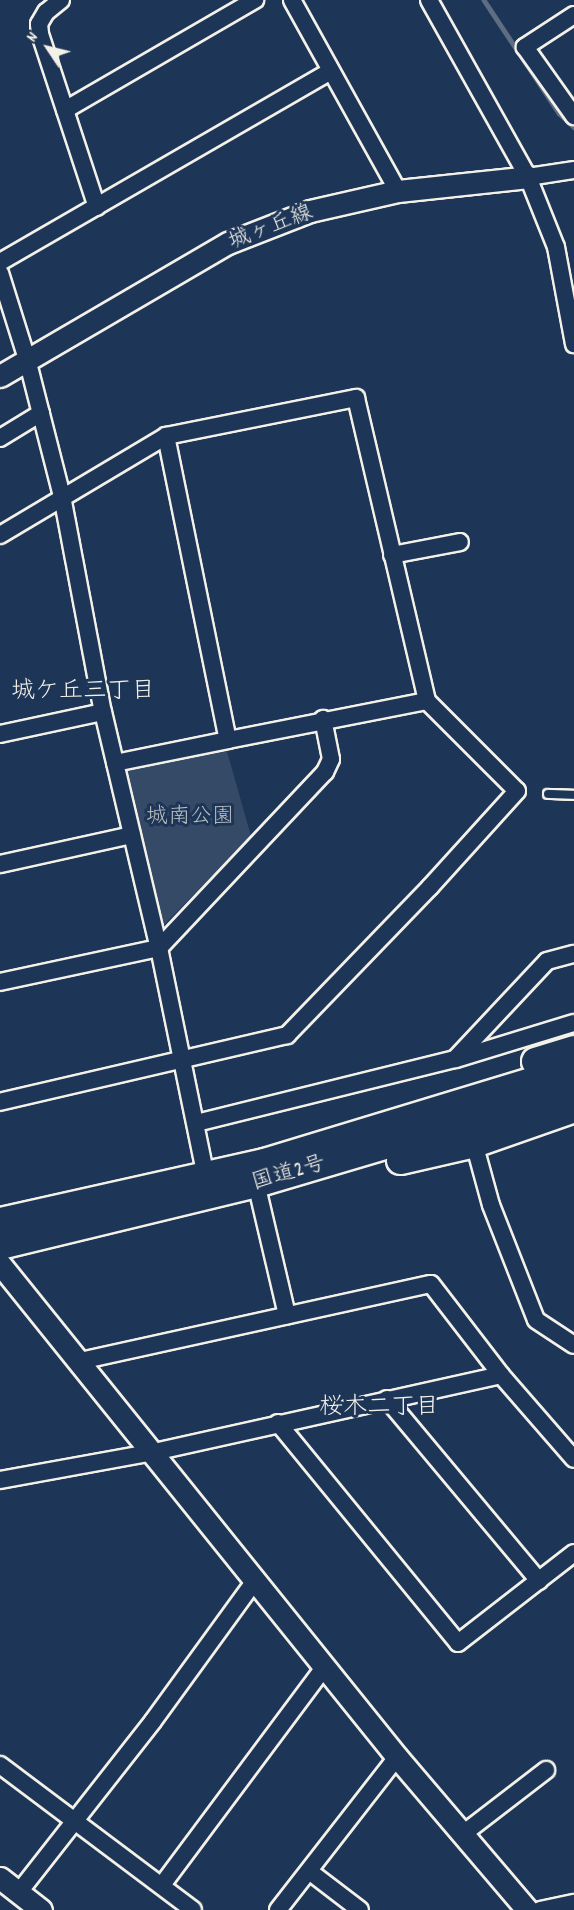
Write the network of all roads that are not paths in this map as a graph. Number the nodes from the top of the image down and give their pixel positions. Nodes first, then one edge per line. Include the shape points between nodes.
1 (61, 0) edge
2 (255, 0) edge
3 (292, 0) edge
4 (429, 0) edge
5 (574, 15) edge
6 (331, 71) junction
7 (65, 110) junction
8 (574, 116) edge
9 (574, 170) edge
10 (528, 177) junction
11 (398, 191) junction
12 (97, 207) junction
13 (0, 262) edge
14 (0, 273) edge
15 (574, 344) edge
16 (27, 359) junction
17 (0, 376) edge
18 (41, 413) junction
19 (166, 436) junction
20 (0, 438) edge
21 (62, 496) junction
22 (0, 534) edge
23 (460, 542) dead end
24 (392, 555) junction
25 (427, 701) junction
26 (103, 712) junction
27 (323, 719) junction
28 (0, 734) edge
29 (228, 740) junction
30 (115, 763) junction
31 (548, 794) dead end
32 (574, 795) edge
33 (132, 835) junction
34 (0, 864) edge
35 (159, 948) junction
36 (574, 954) edge
37 (0, 982) edge
38 (574, 1023) edge
39 (574, 1048) edge
40 (182, 1059) junction
41 (455, 1059) junction
42 (574, 1068) edge
43 (574, 1089) edge
44 (0, 1102) edge
45 (574, 1108) edge
46 (196, 1123) junction
47 (474, 1143) junction
48 (265, 1174) junction
49 (206, 1177) junction
50 (0, 1221) edge
51 (0, 1245) edge
52 (0, 1264) edge
53 (287, 1315) junction
54 (574, 1345) edge
55 (80, 1361) junction
56 (501, 1375) junction
57 (387, 1399) junction
58 (278, 1423) junction
59 (154, 1452) junction
60 (574, 1459) edge
61 (0, 1480) edge
62 (574, 1553) edge
63 (539, 1581) junction
64 (254, 1582) junction
65 (324, 1666) junction
66 (397, 1757) junction
67 (0, 1765) edge
68 (546, 1770) dead end
69 (74, 1821) junction
70 (463, 1834) junction
71 (309, 1871) junction
72 (0, 1878) edge
73 (162, 1885) junction
74 (574, 1903) edge
75 (32, 1904) edge
76 (193, 1910) edge
77 (278, 1910) edge
78 (360, 1910) edge
79 (527, 1910) edge
80 (540, 1910) edge

1 - 7 street via 39,24
2 - 7 street
3 - 6 street
4 - 10 street
5 - 8 street via 525,47
6 - 11 street
6 - 12 street
7 - 12 street
9 - 10 street, 城ヶ丘線
10 - 11 street, 城ヶ丘線
10 - 15 street via 556,247
11 - 16 street, 城ヶ丘線 via 310,211 228,243
12 - 13 street
14 - 16 street
16 - 17 street, 城ヶ丘線
16 - 18 street
18 - 20 street
18 - 21 street
19 - 21 street
19 - 24 street via 356,398
19 - 29 street
21 - 22 street
21 - 26 street
23 - 24 street
24 - 25 street
25 - 27 street
25 - 40 street via 517,791 287,1035
26 - 28 street
26 - 30 street
27 - 29 street
27 - 35 street via 331,759 326,772
29 - 30 street
30 - 33 street
31 - 32 lane
33 - 34 street
33 - 35 street
35 - 37 street
35 - 40 street
36 - 41 street via 547,961
38 - 41 street
39 - 48 highway via 444,1089
40 - 44 street
40 - 46 street
41 - 46 street
42 - 48 highway, 国道2号
43 - 48 highway, 国道2号
45 - 47 highway
46 - 49 street
47 - 48 highway via 313,1179
47 - 54 street via 491,1205 536,1320
48 - 49 highway, 国道2号
48 - 51 highway, 国道2号
48 - 53 street
49 - 50 highway, 国道2号
52 - 55 street
53 - 55 street
53 - 56 street via 431,1284
55 - 59 street
56 - 57 street
56 - 60 street
57 - 58 street
57 - 63 street
58 - 59 street
58 - 63 street via 458,1643
59 - 61 street
59 - 64 street
62 - 63 street
64 - 65 street
64 - 69 street
65 - 66 street
65 - 73 street
66 - 70 street
66 - 71 street
67 - 69 street
68 - 70 street
69 - 73 street
69 - 75 street
70 - 79 street
71 - 77 street
71 - 78 street
72 - 75 street
73 - 76 street
74 - 80 street

